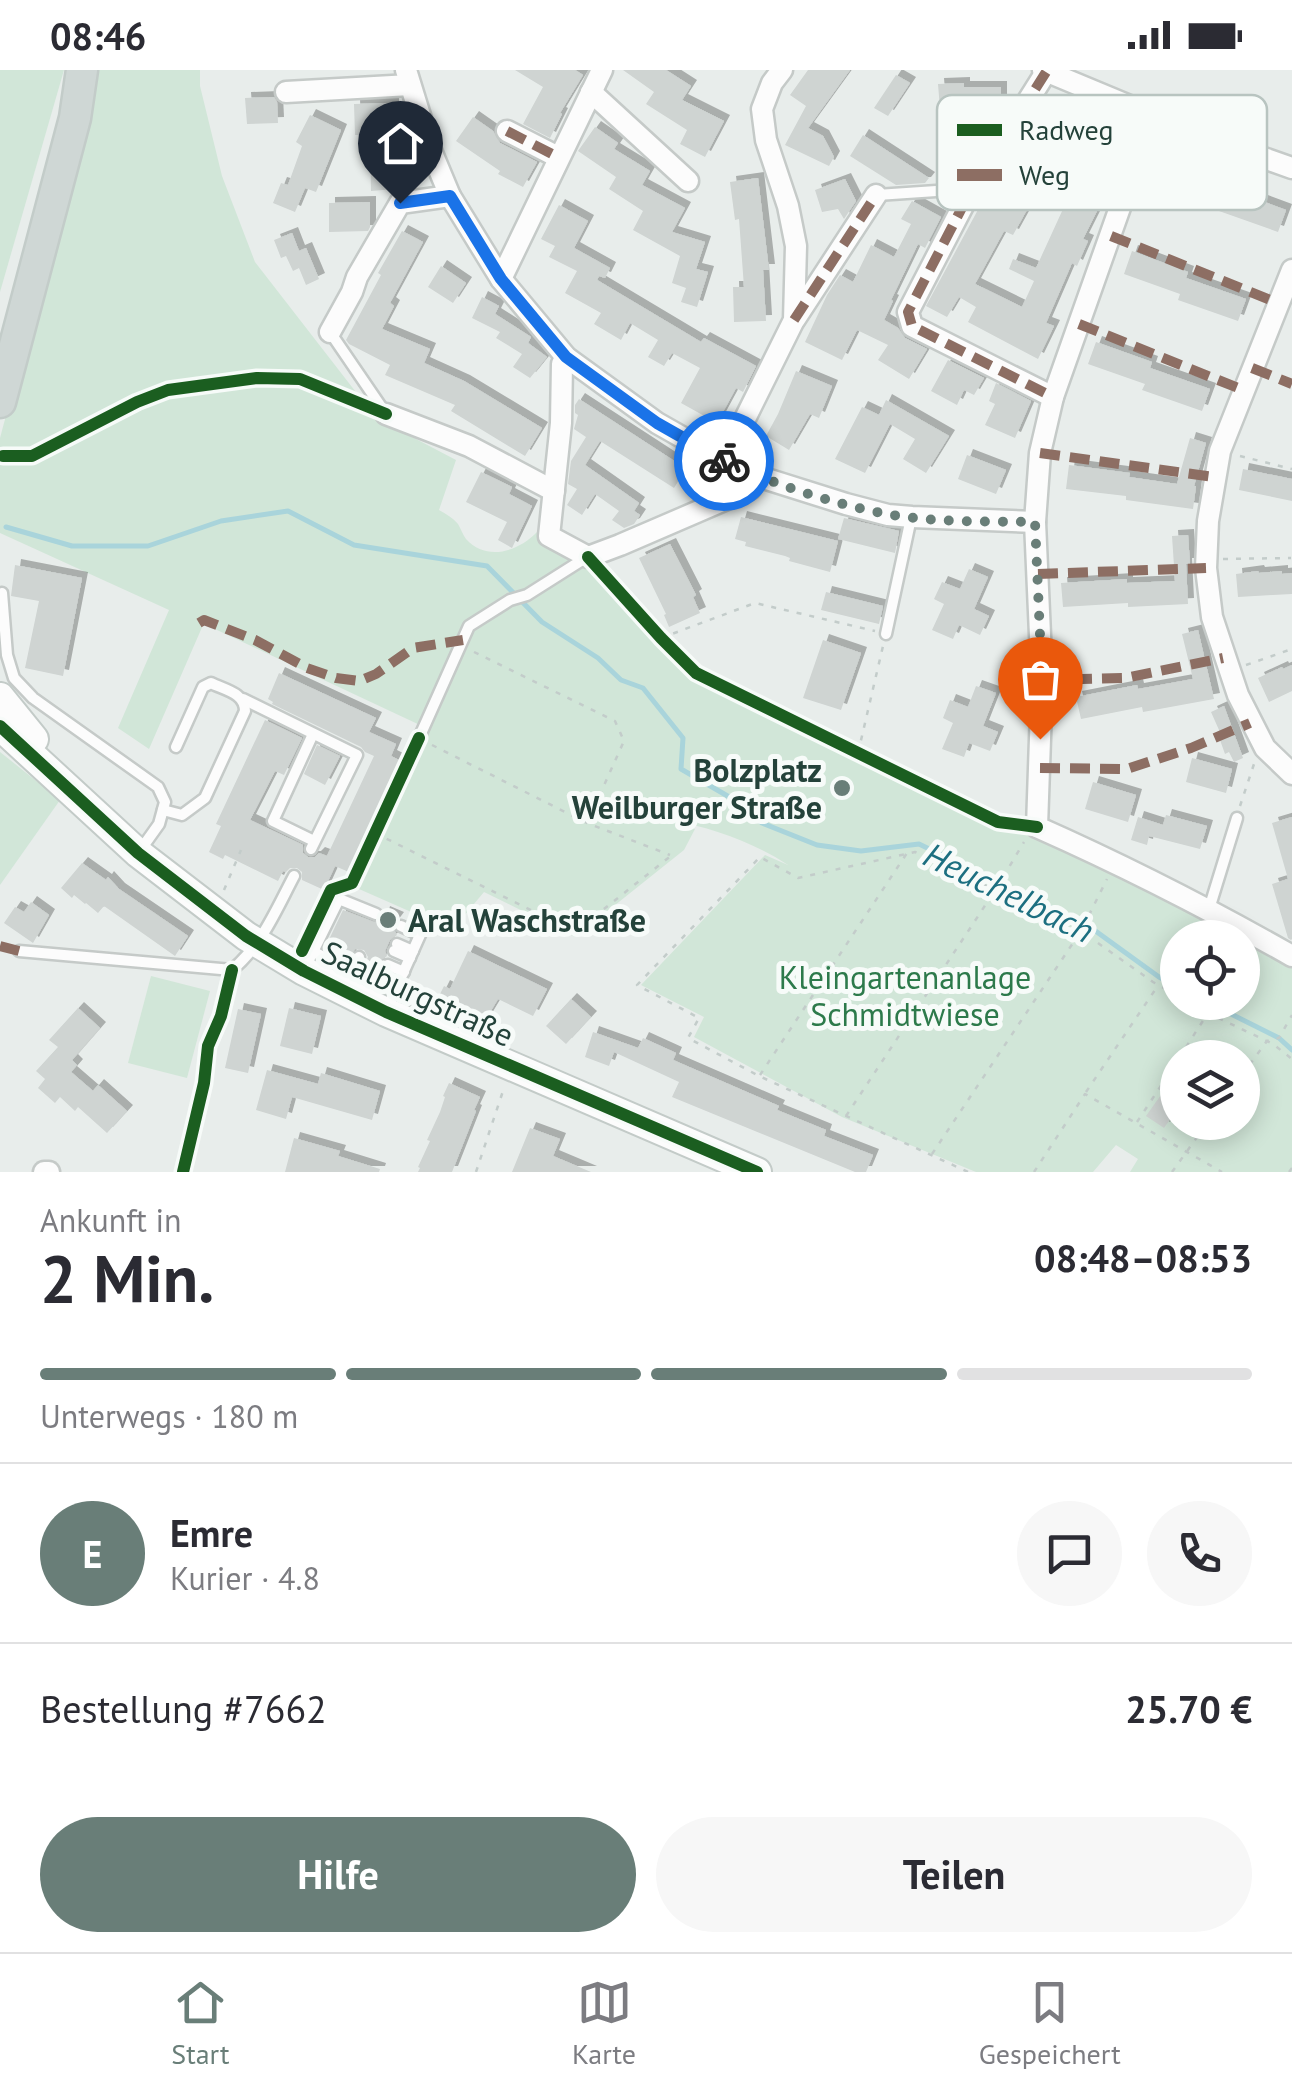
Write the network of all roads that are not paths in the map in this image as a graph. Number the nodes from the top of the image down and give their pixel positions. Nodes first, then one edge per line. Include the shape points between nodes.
1 (79, 70) edge
2 (602, 70) edge
3 (782, 70) edge
4 (1044, 71) edge
5 (408, 77) edge
6 (286, 92) dead end
7 (590, 92) junction
8 (1029, 95) edge
9 (1100, 95) edge
10 (507, 130) dead end
11 (558, 157) junction
12 (1267, 159) edge
13 (1292, 168) edge
14 (688, 181) dead end
15 (937, 191) edge
16 (876, 195) joint
17 (450, 196) junction
18 (961, 210) edge
19 (1119, 210) edge
20 (1292, 270) edge
21 (501, 279) junction
22 (794, 320) junction
23 (330, 332) joint
24 (0, 334) edge
25 (566, 357) junction
26 (1053, 397) junction
27 (0, 402) edge
28 (386, 414) joint
29 (724, 461) junction
30 (757, 476) junction
31 (554, 491) junction
32 (912, 517) junction
33 (1035, 522) junction
34 (588, 556) junction
35 (2, 594) edge
36 (886, 634) road end
37 (0, 697) edge
38 (242, 698) junction
39 (0, 726) edge
40 (313, 734) junction
41 (419, 738) road end
42 (176, 747) dead end
43 (1290, 770) edge
44 (162, 810) junction
45 (94, 814) junction
46 (1236, 818) road end
47 (138, 853) junction
48 (294, 876) dead end
49 (1209, 909) junction
50 (376, 914) dead end
51 (400, 926) dead end
52 (258, 943) junction
53 (20, 951) dead end
54 (1292, 956) edge
55 (309, 961) junction
56 (402, 976) junction
57 (756, 1172) edge

1 - 24 main road
1 - 27 main road via 75,118
2 - 7 street
3 - 22 street via 762,109 796,246
4 - 8 street
4 - 9 street
5 - 6 street
5 - 17 street
7 - 11 street
7 - 14 street
10 - 11 street
11 - 21 street
12 - 13 street
15 - 16 lane
16 - 22 street
17 - 21 street
17 - 23 street via 400,203
18 - 26 street via 908,312 912,326
19 - 26 street
20 - 43 street via 1220,451 1206,559 1212,617 1228,672 1265,748
21 - 25 street
22 - 29 street
23 - 28 lane
25 - 29 street via 657,423
25 - 31 street
26 - 33 street
28 - 31 street via 469,446
29 - 30 street
30 - 32 street
30 - 34 street via 750,489
31 - 34 street via 549,536
32 - 33 street
32 - 36 lane
33 - 49 street via 1042,680 1035,827
34 - 41 lane via 469,626
35 - 44 lane via 14,678 158,787
37 - 45 street
38 - 40 lane
38 - 42 lane via 210,683 203,687
38 - 44 lane via 245,711 205,798 182,815
39 - 45 street, Saalburgstraße
40 - 40 lane via 273,821 312,845 357,755
44 - 47 lane
45 - 47 street, Saalburgstraße
46 - 49 lane
47 - 52 street, Saalburgstraße
48 - 52 lane
49 - 54 street
50 - 55 lane via 339,899
51 - 56 lane via 420,935
52 - 53 lane via 232,970
52 - 55 street, Saalburgstraße
55 - 56 street, Saalburgstraße
55 - 56 lane
56 - 56 lane via 391,959
56 - 57 street, Saalburgstraße

